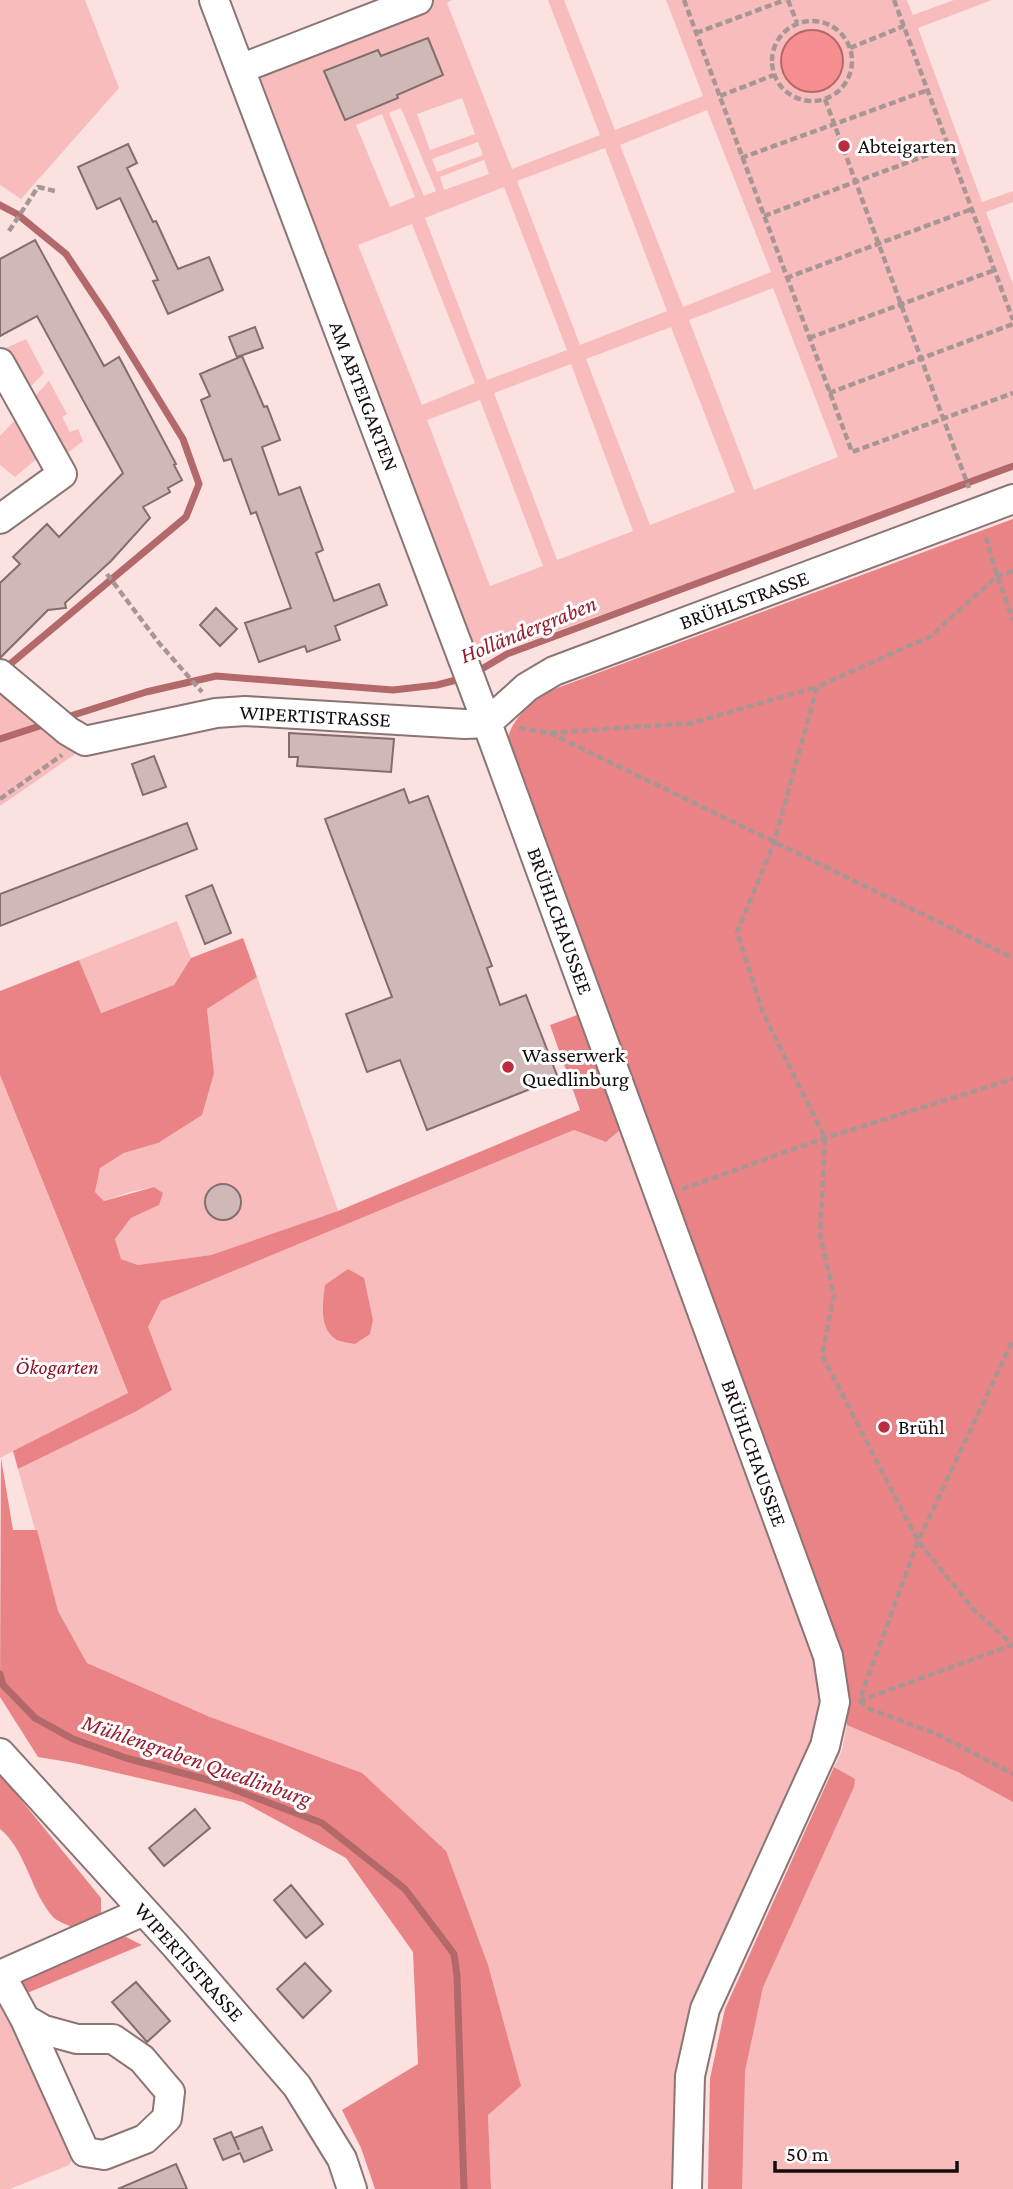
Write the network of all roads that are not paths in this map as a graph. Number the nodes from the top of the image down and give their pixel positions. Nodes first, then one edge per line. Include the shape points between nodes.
1 (214, 0) edge
2 (418, 0) edge
3 (240, 69) junction
4 (0, 363) edge
5 (1013, 499) edge
6 (0, 519) edge
7 (0, 674) edge
8 (488, 723) junction
9 (0, 1753) edge
10 (144, 1911) junction
11 (1, 1975) edge
12 (25, 2019) junction
13 (352, 2189) edge
14 (688, 2189) edge

1 - 3 street, AM ABTEIGARTEN
2 - 3 street
3 - 8 street, AM ABTEIGARTEN
4 - 6 street via 62,474
5 - 8 street, BRÜHLSTRASSE via 554,671 519,694
7 - 8 street, WIPERTISTRASSE via 85,741 245,711
8 - 14 street, BRÜHLCHAUSSEE via 828,1656 835,1702 825,1746 705,2009 690,2076
9 - 10 street, WIPERTISTRASSE
10 - 11 street
10 - 13 street, WIPERTISTRASSE via 297,2086 342,2159
11 - 12 street
12 - 12 street via 44,2030 78,2039 113,2039 142,2059 170,2092 167,2118 145,2139 104,2155 86,2152

